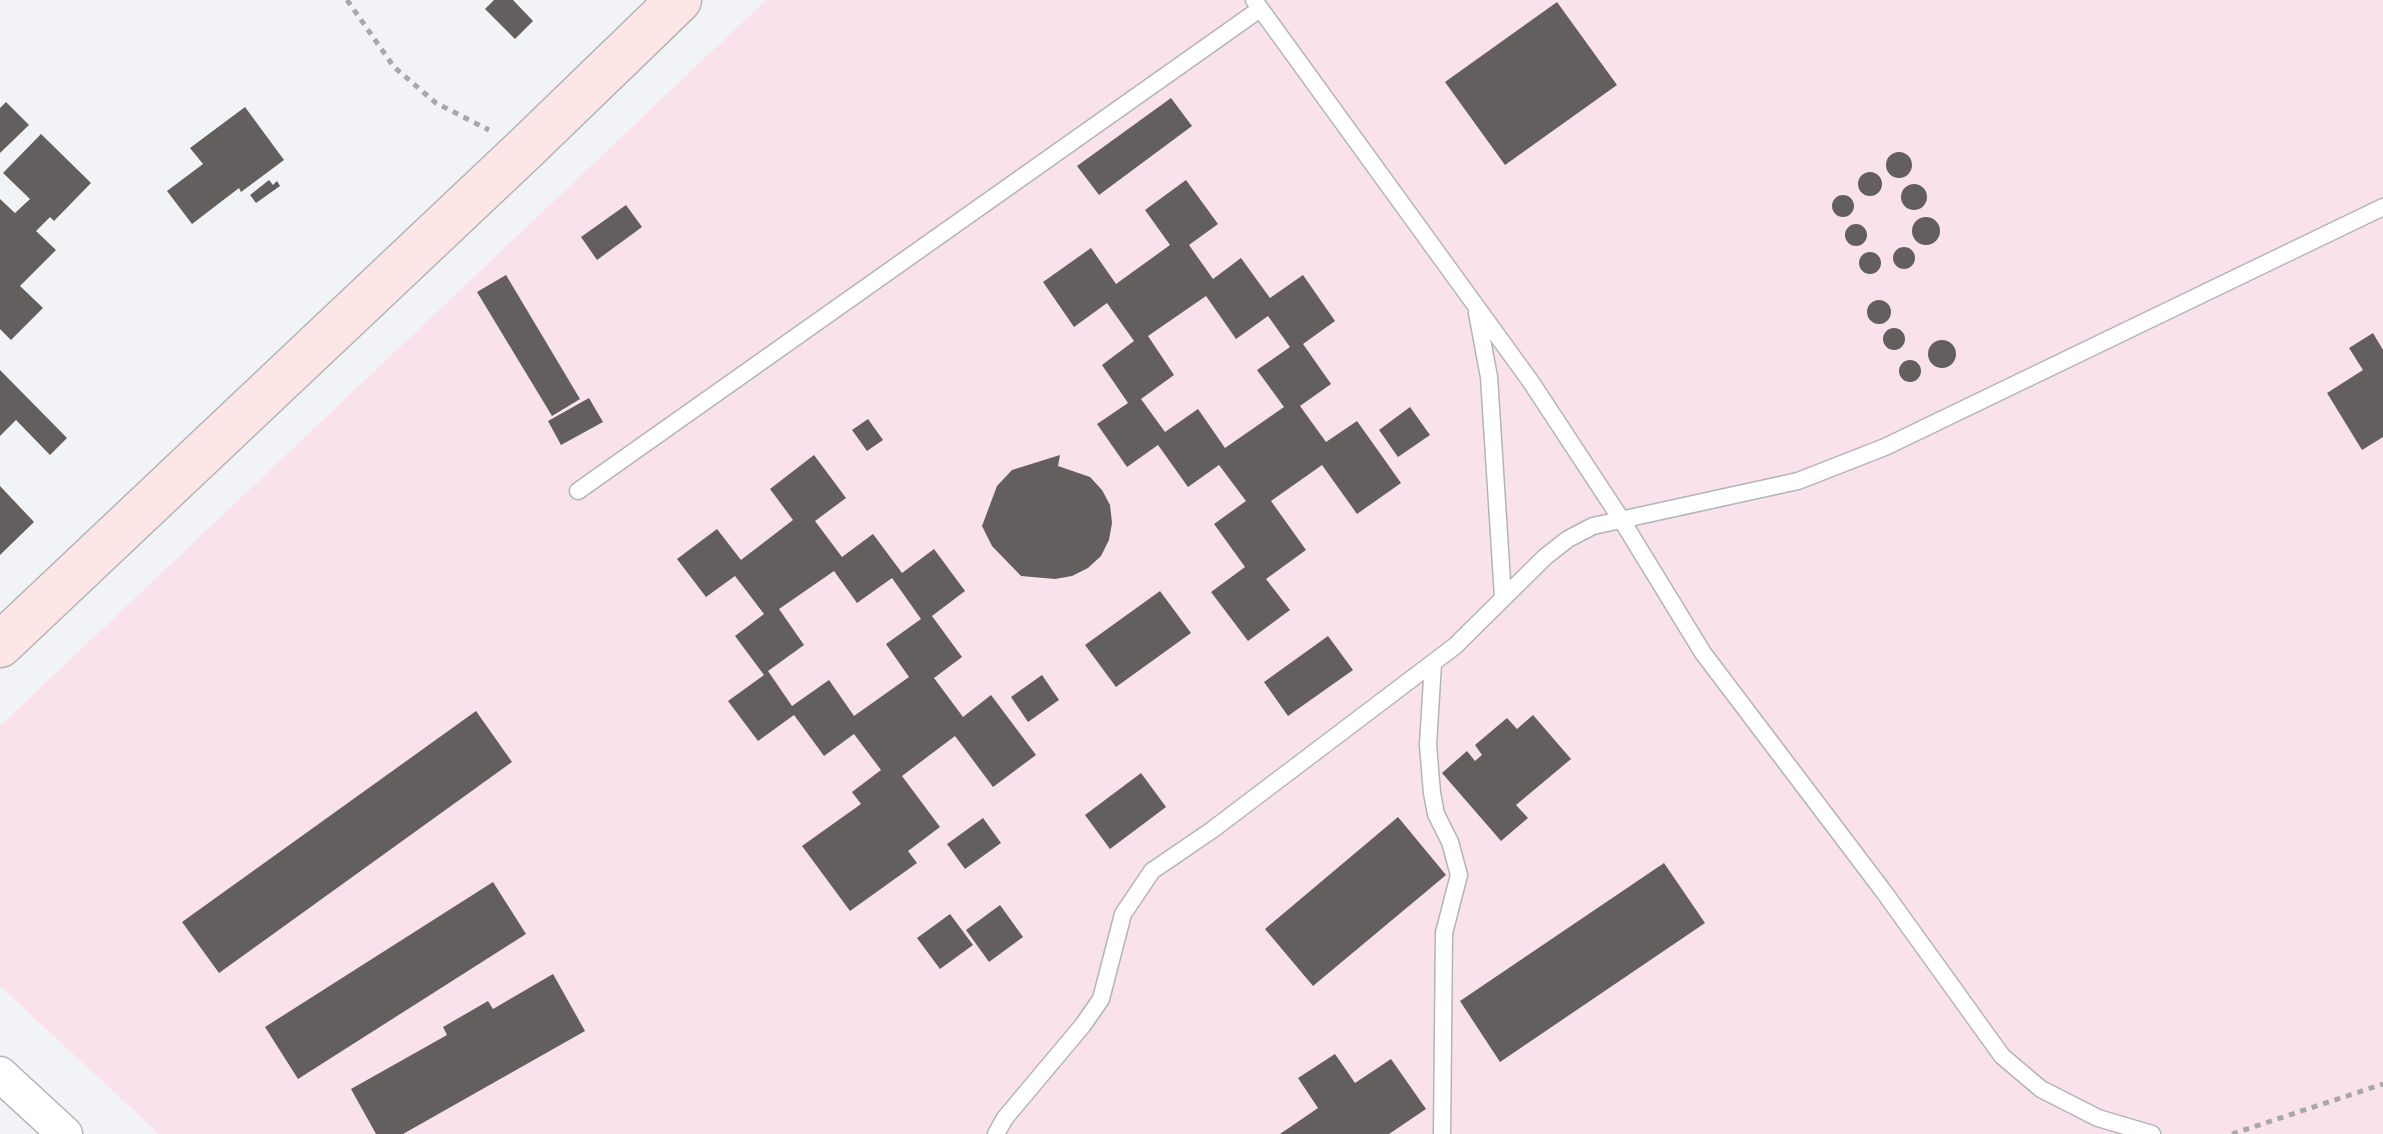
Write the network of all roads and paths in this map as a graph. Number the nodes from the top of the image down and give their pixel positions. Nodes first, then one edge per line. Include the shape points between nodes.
1 (347, 0) edge
2 (679, 0) edge
3 (1257, 4) edge
4 (526, 148) junction
5 (2383, 207) edge
6 (1476, 307) junction
7 (578, 491) dead end
8 (1621, 519) junction
9 (1503, 597) junction
10 (0, 645) edge
11 (1433, 663) junction
12 (0, 1074) edge
13 (2383, 1084) edge
14 (65, 1134) edge
15 (996, 1134) edge
16 (1442, 1134) edge
17 (2152, 1134) edge
18 (2232, 1134) edge

1 - 4 path via 394,67 436,103
2 - 4 main road
3 - 6 lane
3 - 7 lane
4 - 10 main road
5 - 8 lane via 1885,447 1798,481
6 - 8 lane
6 - 9 lane via 1491,390
8 - 9 lane via 1568,539
8 - 17 lane via 1703,653 2002,1056 2041,1089 2098,1118
9 - 11 lane via 1475,629
11 - 15 lane via 1152,871 1123,914 1101,999
11 - 16 lane via 1428,745 1432,793 1459,875 1444,933
12 - 14 street
13 - 18 path

